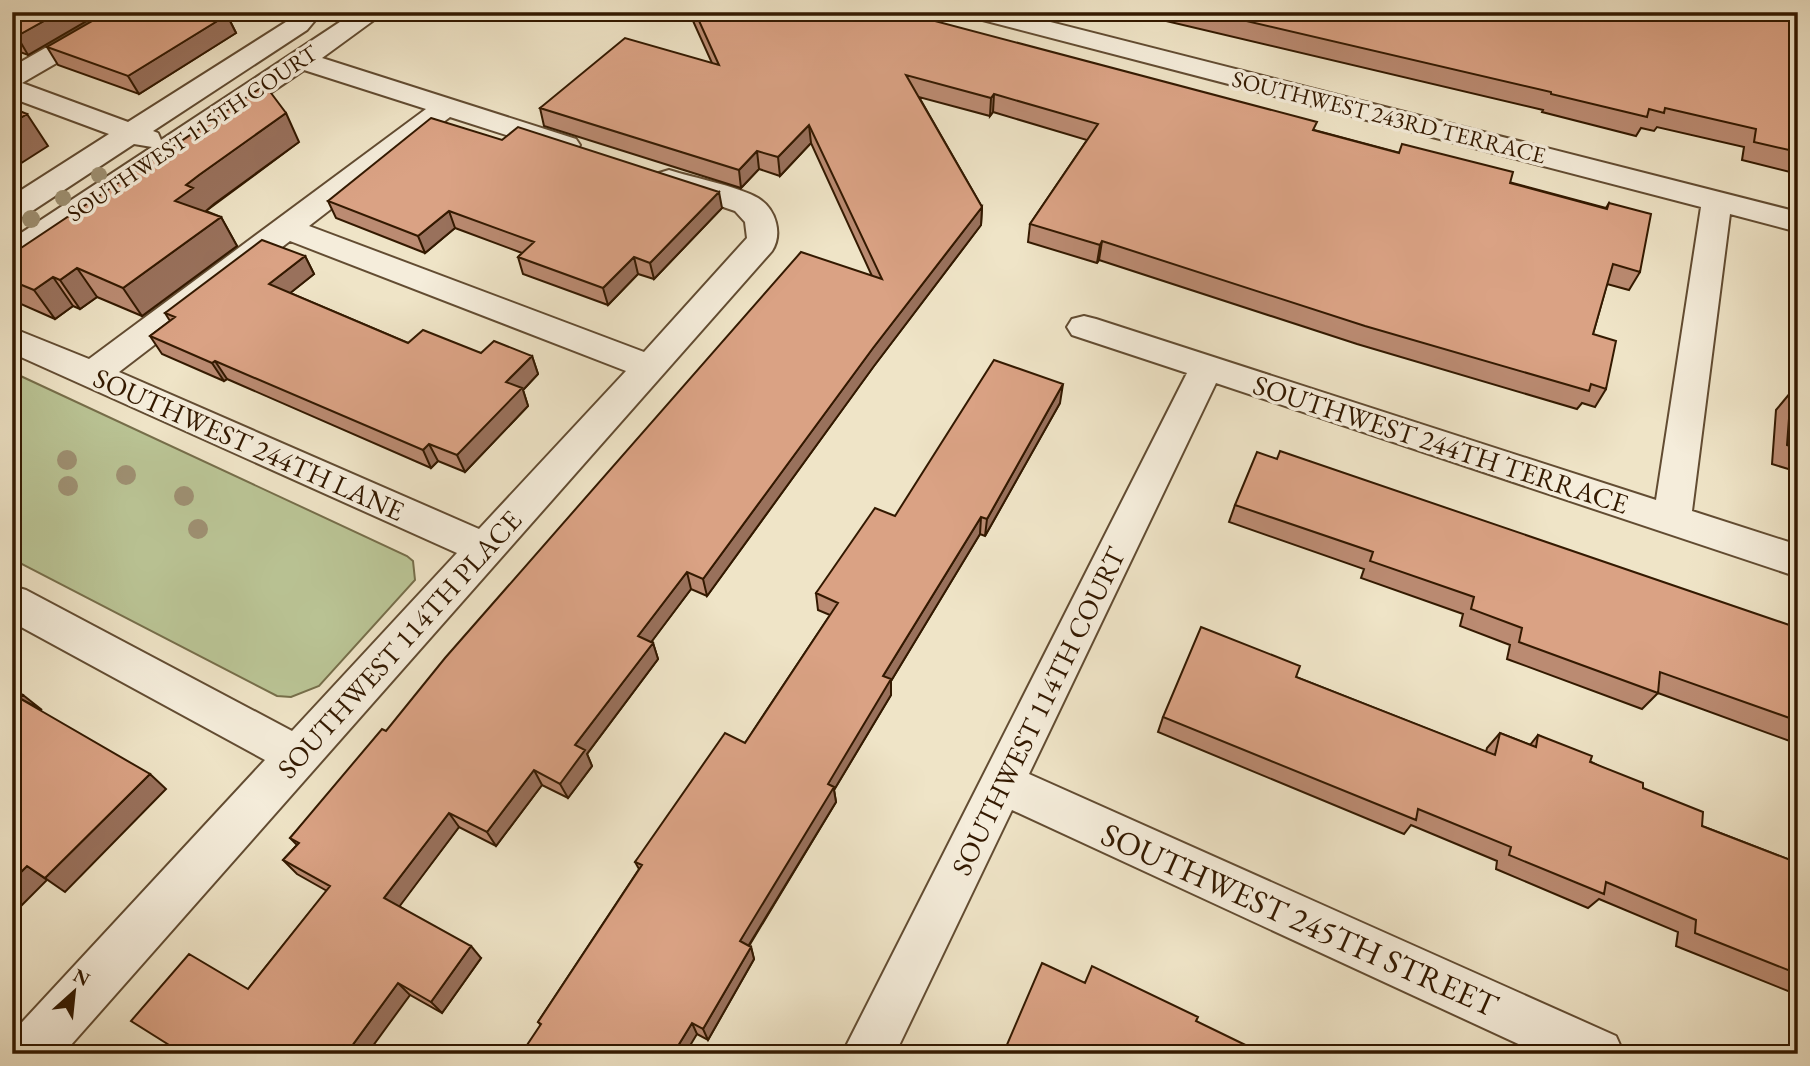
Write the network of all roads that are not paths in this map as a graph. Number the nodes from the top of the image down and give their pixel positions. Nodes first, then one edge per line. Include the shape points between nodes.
1 (127, 12) edge
2 (309, 12) edge
3 (372, 12) edge
4 (980, 12) edge
5 (301, 60) junction
6 (12, 78) edge
7 (12, 89) edge
8 (446, 107) junction
9 (132, 133) junction
10 (171, 147) junction
11 (586, 152) edge
12 (637, 168) edge
13 (1717, 201) junction
14 (12, 210) edge
15 (1798, 222) edge
16 (286, 228) junction
17 (12, 254) edge
18 (1084, 327) dead end
19 (12, 339) edge
20 (1208, 367) junction
21 (650, 368) junction
22 (92, 375) junction
23 (1672, 520) junction
24 (485, 549) junction
25 (1798, 561) edge
26 (12, 602) edge
27 (298, 756) junction
28 (1002, 784) junction
29 (28, 1054) edge
30 (868, 1054) edge
31 (1598, 1054) edge

1 - 6 street
2 - 9 street, SOUTHWEST 115TH COURT via 298,25
3 - 5 street, SOUTHWEST 115TH COURT
4 - 13 street, SOUTHWEST 243RD TERRACE
5 - 8 street
5 - 10 street, SOUTHWEST 115TH COURT
7 - 9 street
8 - 11 street
8 - 16 street
9 - 10 street
9 - 14 street, SOUTHWEST 115TH COURT
10 - 17 street, SOUTHWEST 115TH COURT
12 - 21 street, SOUTHWEST 114TH PLACE via 747,204 763,231 758,248
13 - 15 street, SOUTHWEST 243RD TERRACE
13 - 23 street
16 - 21 street
16 - 22 street
18 - 20 street, SOUTHWEST 244TH TERRACE
19 - 22 street, SOUTHWEST 244TH LANE
20 - 23 street, SOUTHWEST 244TH TERRACE
20 - 28 street, SOUTHWEST 114TH COURT
21 - 24 street, SOUTHWEST 114TH PLACE
22 - 24 street, SOUTHWEST 244TH LANE
23 - 25 street, SOUTHWEST 244TH TERRACE
24 - 27 street, SOUTHWEST 114TH PLACE
26 - 27 street
27 - 29 street, SOUTHWEST 114TH PLACE
28 - 30 street, SOUTHWEST 114TH COURT
28 - 31 street, SOUTHWEST 245TH STREET

